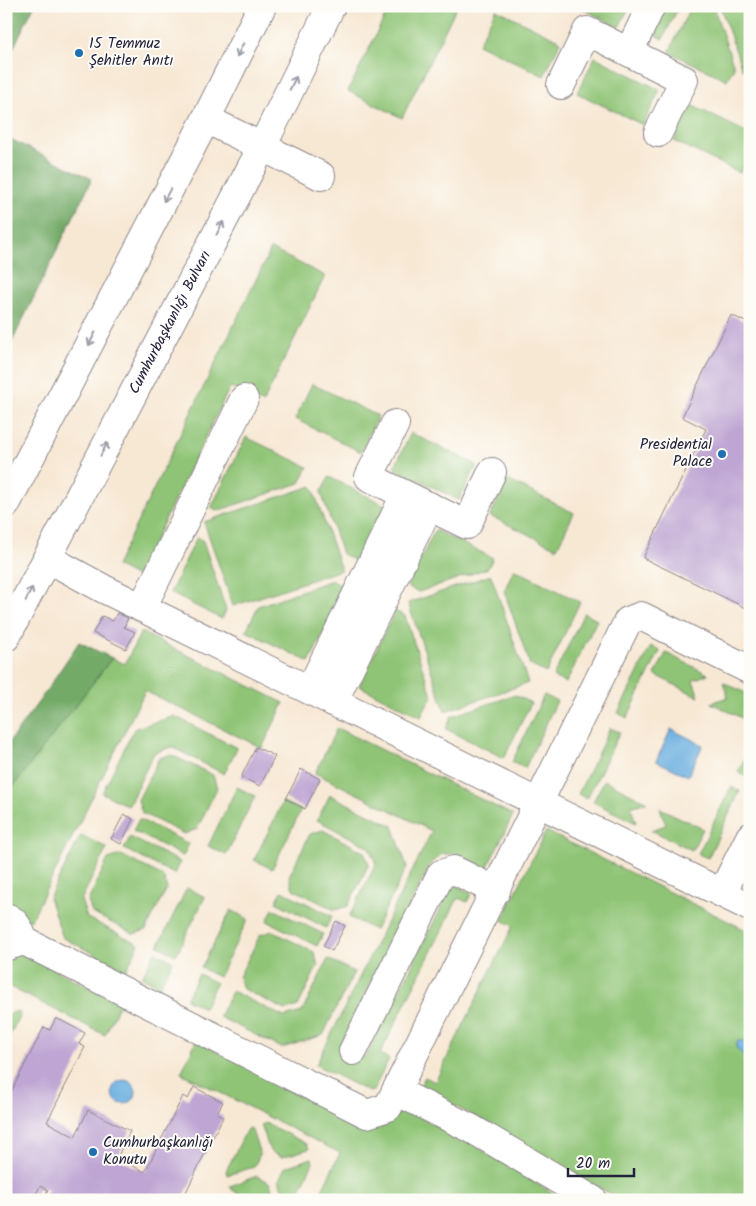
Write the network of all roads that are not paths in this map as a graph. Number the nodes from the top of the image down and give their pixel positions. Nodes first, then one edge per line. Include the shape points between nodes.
1 (262, 6) edge
2 (331, 6) edge
3 (651, 6) edge
4 (629, 52) junction
5 (561, 85) dead end
6 (206, 119) junction
7 (658, 133) dead end
8 (262, 147) junction
9 (321, 176) dead end
10 (244, 399) dead end
11 (395, 424) dead end
12 (492, 472) dead end
13 (417, 500) junction
14 (6, 504) edge
15 (47, 558) junction
16 (142, 608) junction
17 (6, 637) edge
18 (750, 670) edge
19 (322, 696) junction
20 (539, 803) junction
21 (750, 837) edge
22 (496, 891) junction
23 (722, 893) junction
24 (750, 907) edge
25 (6, 917) edge
26 (15, 944) edge
27 (353, 1051) dead end
28 (396, 1091) junction
29 (585, 1197) edge

1 -> 6 main road
8 -> 2 main road, Cumhurbaşkanlığı Bulvarı
3 - 4 main road
4 - 5 main road via 587,32
4 - 7 main road via 684,80
6 - 8 main road
6 -> 14 main road
8 - 9 main road
15 -> 8 main road, Cumhurbaşkanlığı Bulvarı
10 - 16 main road
11 - 13 main road via 369,477
12 - 13 main road via 467,525
13 - 19 main road
15 - 16 main road
17 -> 15 main road, Cumhurbaşkanlığı Bulvarı
16 - 19 main road
18 - 20 main road via 641,616 628,621
19 - 20 main road
20 - 22 main road
20 - 23 main road
21 - 23 main road
22 - 27 main road via 454,870 441,874
22 - 28 main road
23 - 24 main road
25 - 26 main road via 16,924
26 - 28 main road via 367,1114 388,1107
28 - 29 main road via 472,1129

